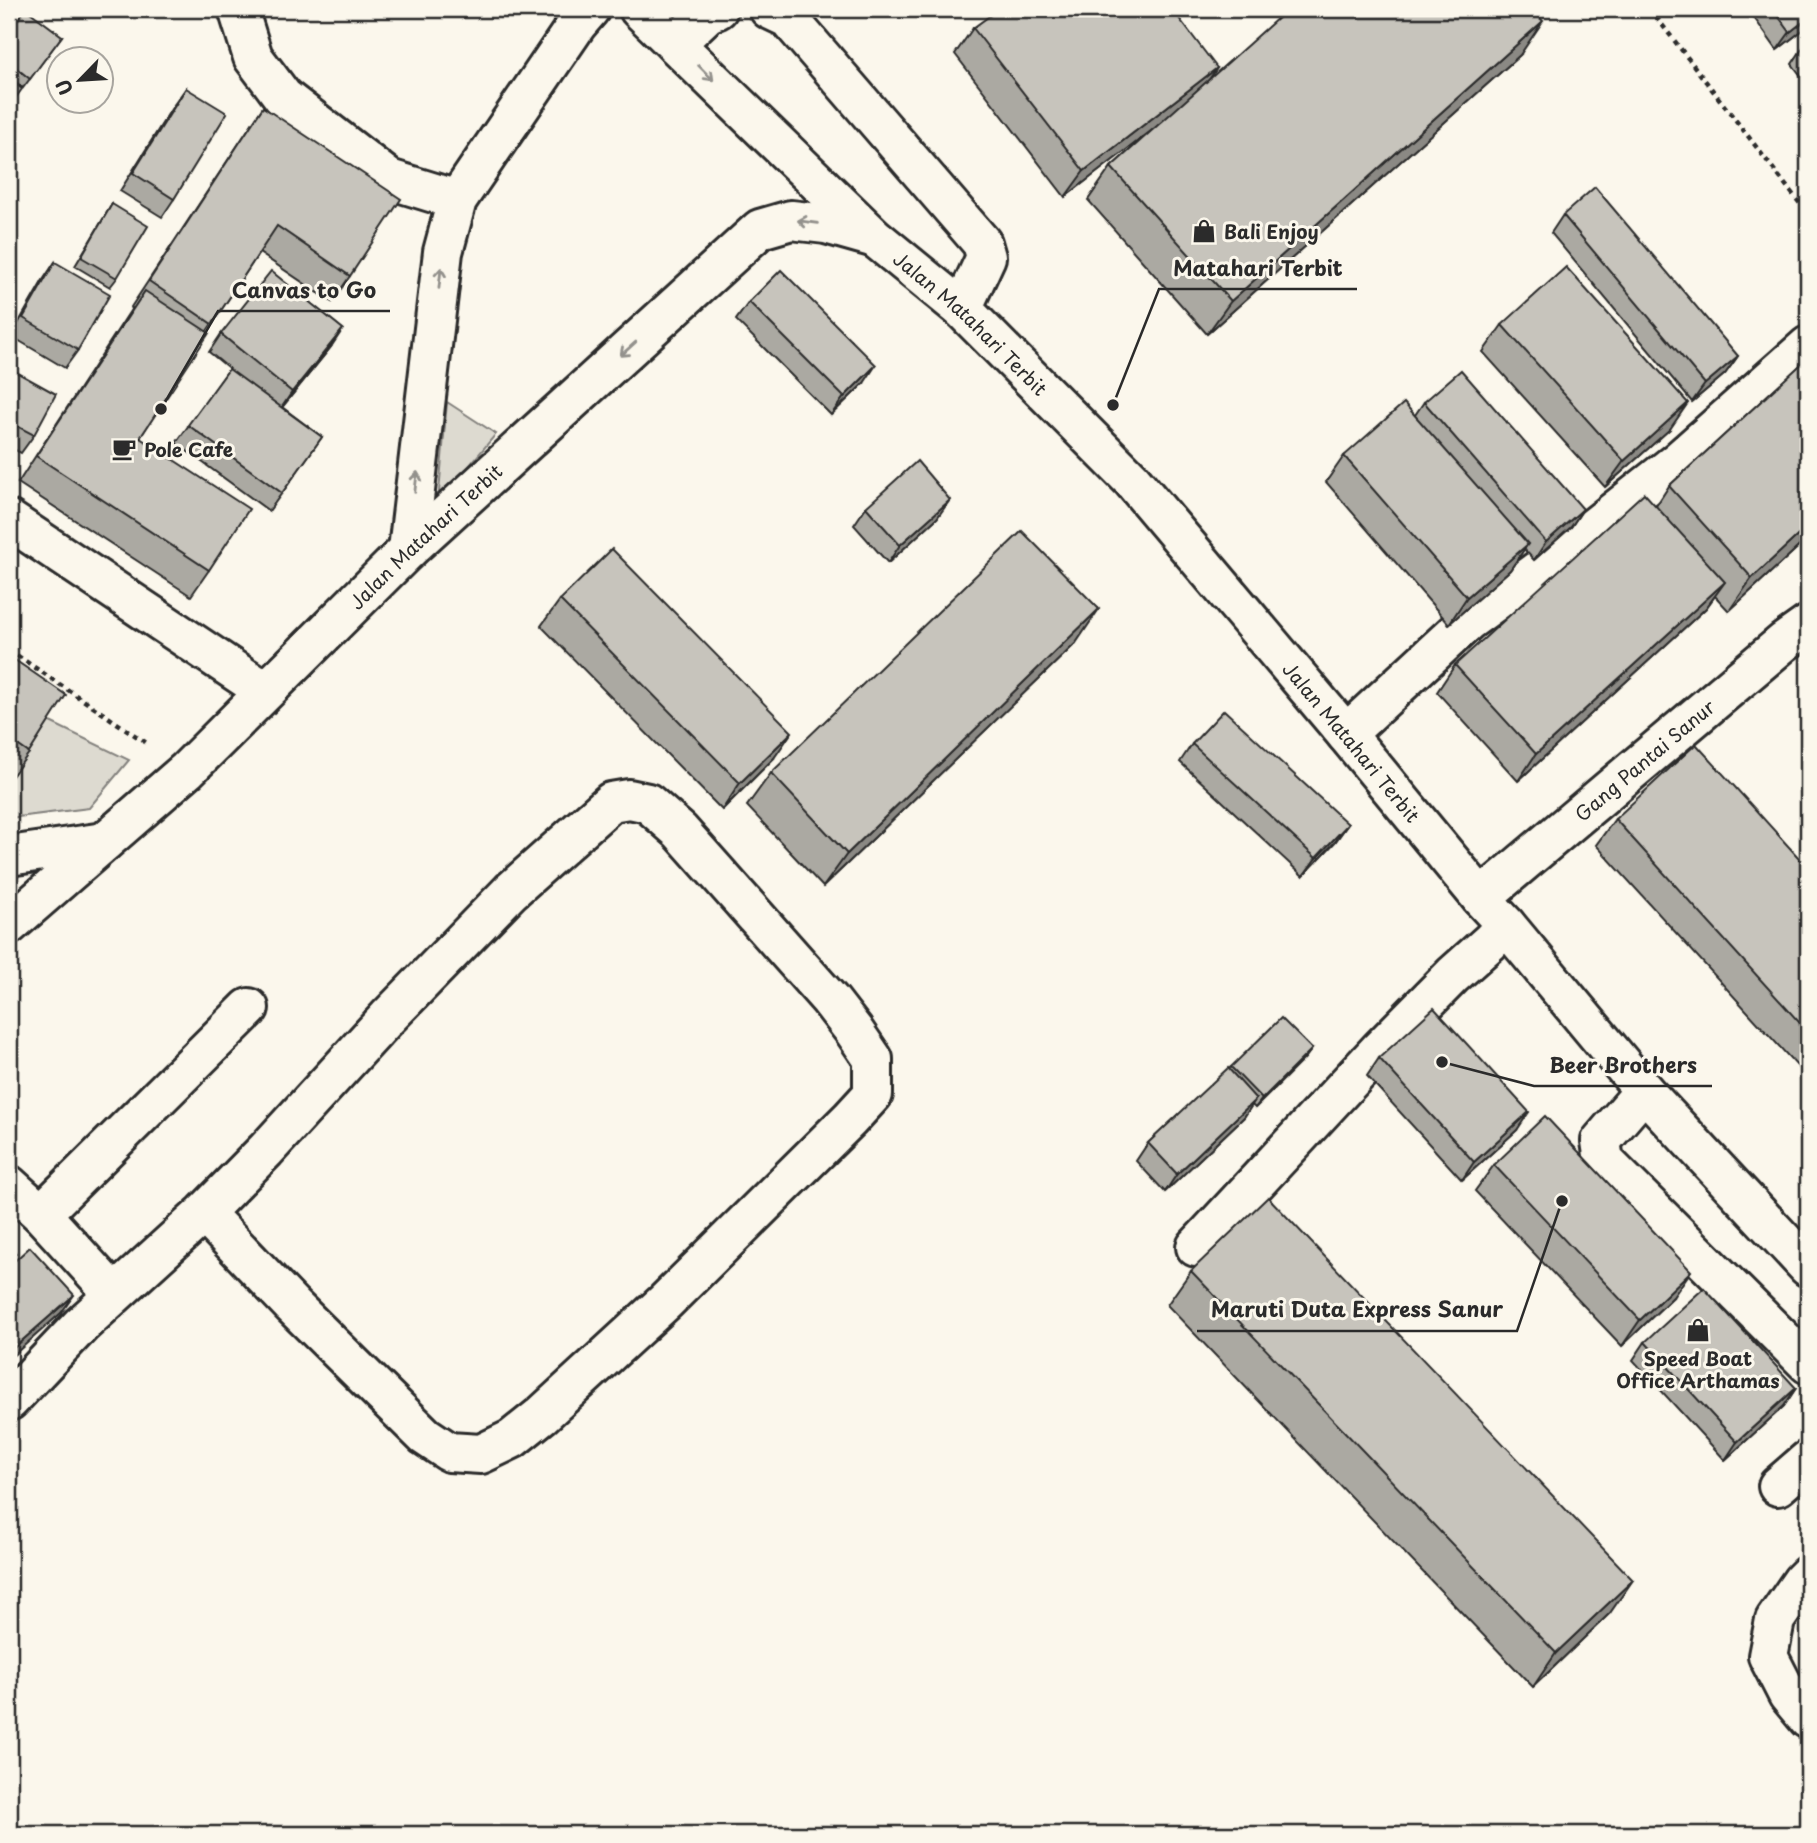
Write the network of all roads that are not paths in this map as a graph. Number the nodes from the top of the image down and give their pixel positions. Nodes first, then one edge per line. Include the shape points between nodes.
1 (590, 9) edge
2 (639, 9) edge
3 (718, 9) edge
4 (769, 9) edge
5 (247, 10) edge
6 (675, 44) junction
7 (457, 200) junction
8 (874, 237) junction
9 (962, 309) junction
10 (1808, 346) edge
11 (9, 520) edge
12 (408, 550) junction
13 (1808, 625) edge
14 (265, 691) junction
15 (1346, 734) junction
16 (104, 842) junction
17 (9, 856) edge
18 (1493, 911) junction
19 (9, 925) edge
20 (249, 1008) dead end
21 (1644, 1091) junction
22 (9, 1185) edge
23 (204, 1213) junction
24 (41, 1214) junction
25 (1196, 1247) dead end
26 (1808, 1267) edge
27 (114, 1294) junction
28 (1808, 1364) edge
29 (9, 1401) edge
30 (1808, 1460) edge
31 (1778, 1486) dead end
32 (1808, 1575) edge
33 (1808, 1719) edge

1 - 7 street
2 - 6 street, Jalan Matahari Terbit
3 - 6 street
4 - 9 street via 788,18 982,243 986,257
5 - 7 street via 253,57 283,97 389,179
6 -> 8 street, Jalan Matahari Terbit
12 -> 7 street via 443,252
8 - 9 street, Jalan Matahari Terbit
8 -> 12 street, Jalan Matahari Terbit via 791,220 760,229
9 - 15 street, Jalan Matahari Terbit via 1132,480
10 - 15 street via 1678,461 1468,621
11 - 14 street
12 - 14 street, Jalan Matahari Terbit
13 - 18 street, Gang Pantai Sanur via 1784,642
14 - 16 street, Jalan Matahari Terbit via 187,769
15 - 18 street, Jalan Matahari Terbit
16 - 17 street
16 - 19 street, Jalan Matahari Terbit
18 - 21 street, Jalan Matahari Terbit
18 - 25 street, Gang Pantai Sanur via 1490,942 1380,1049
20 - 24 street
21 - 26 street, Jalan Matahari Terbit
21 - 28 street via 1601,1141 1604,1161
22 - 24 street
23 - 23 street via 511,891 611,802 648,803 680,831 830,1000 873,1059 873,1094 850,1119 665,1302 542,1415 512,1439 481,1454 449,1452 425,1436
23 - 27 street
24 - 27 street
27 - 29 street
30 - 31 street
32 - 33 street via 1775,1620 1768,1656 1788,1695

